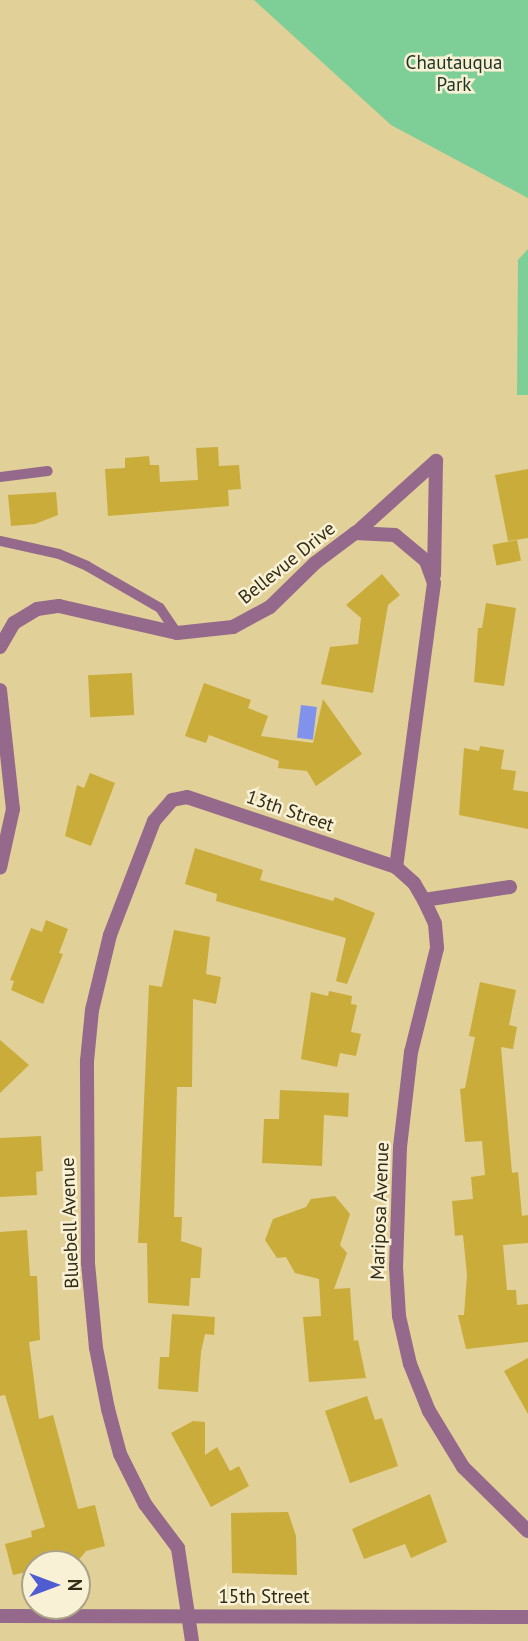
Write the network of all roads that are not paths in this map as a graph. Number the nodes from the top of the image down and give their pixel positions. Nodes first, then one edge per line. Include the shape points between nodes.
1 (48, 471) dead end
2 (0, 477) edge
3 (355, 533) junction
4 (0, 541) edge
5 (434, 583) junction
6 (177, 633) junction
7 (0, 647) edge
8 (0, 690) edge
9 (172, 800) joint
10 (396, 867) junction
11 (0, 868) edge
12 (510, 887) dead end
13 (424, 900) junction
14 (528, 1531) edge
15 (0, 1616) edge
16 (190, 1616) junction
17 (528, 1617) edge
18 (192, 1641) edge

1 - 2 lane
3 - 5 street, Bellevue Drive via 376,531 413,545 426,561
3 - 5 street via 436,461
3 - 6 street, Bellevue Drive via 259,615 215,632
4 - 6 lane via 59,554 87,566 160,608
5 - 10 street
6 - 7 street, Bellevue Drive via 59,606 37,609 14,623
8 - 11 street via 13,809
9 - 10 street, 13th Street via 187,797
9 - 16 street, Bluebell Avenue via 154,821 110,935 92,1010 86,1061 88,1263 96,1348 120,1454 145,1504 178,1548
10 - 13 street, Mariposa Avenue
12 - 13 street
13 - 14 street, Mariposa Avenue via 435,924 437,948 411,1052 400,1147 399,1316 410,1364 429,1410 463,1467
15 - 16 street, 15th Street
16 - 17 street, 15th Street
16 - 18 street, Bluebell Avenue

